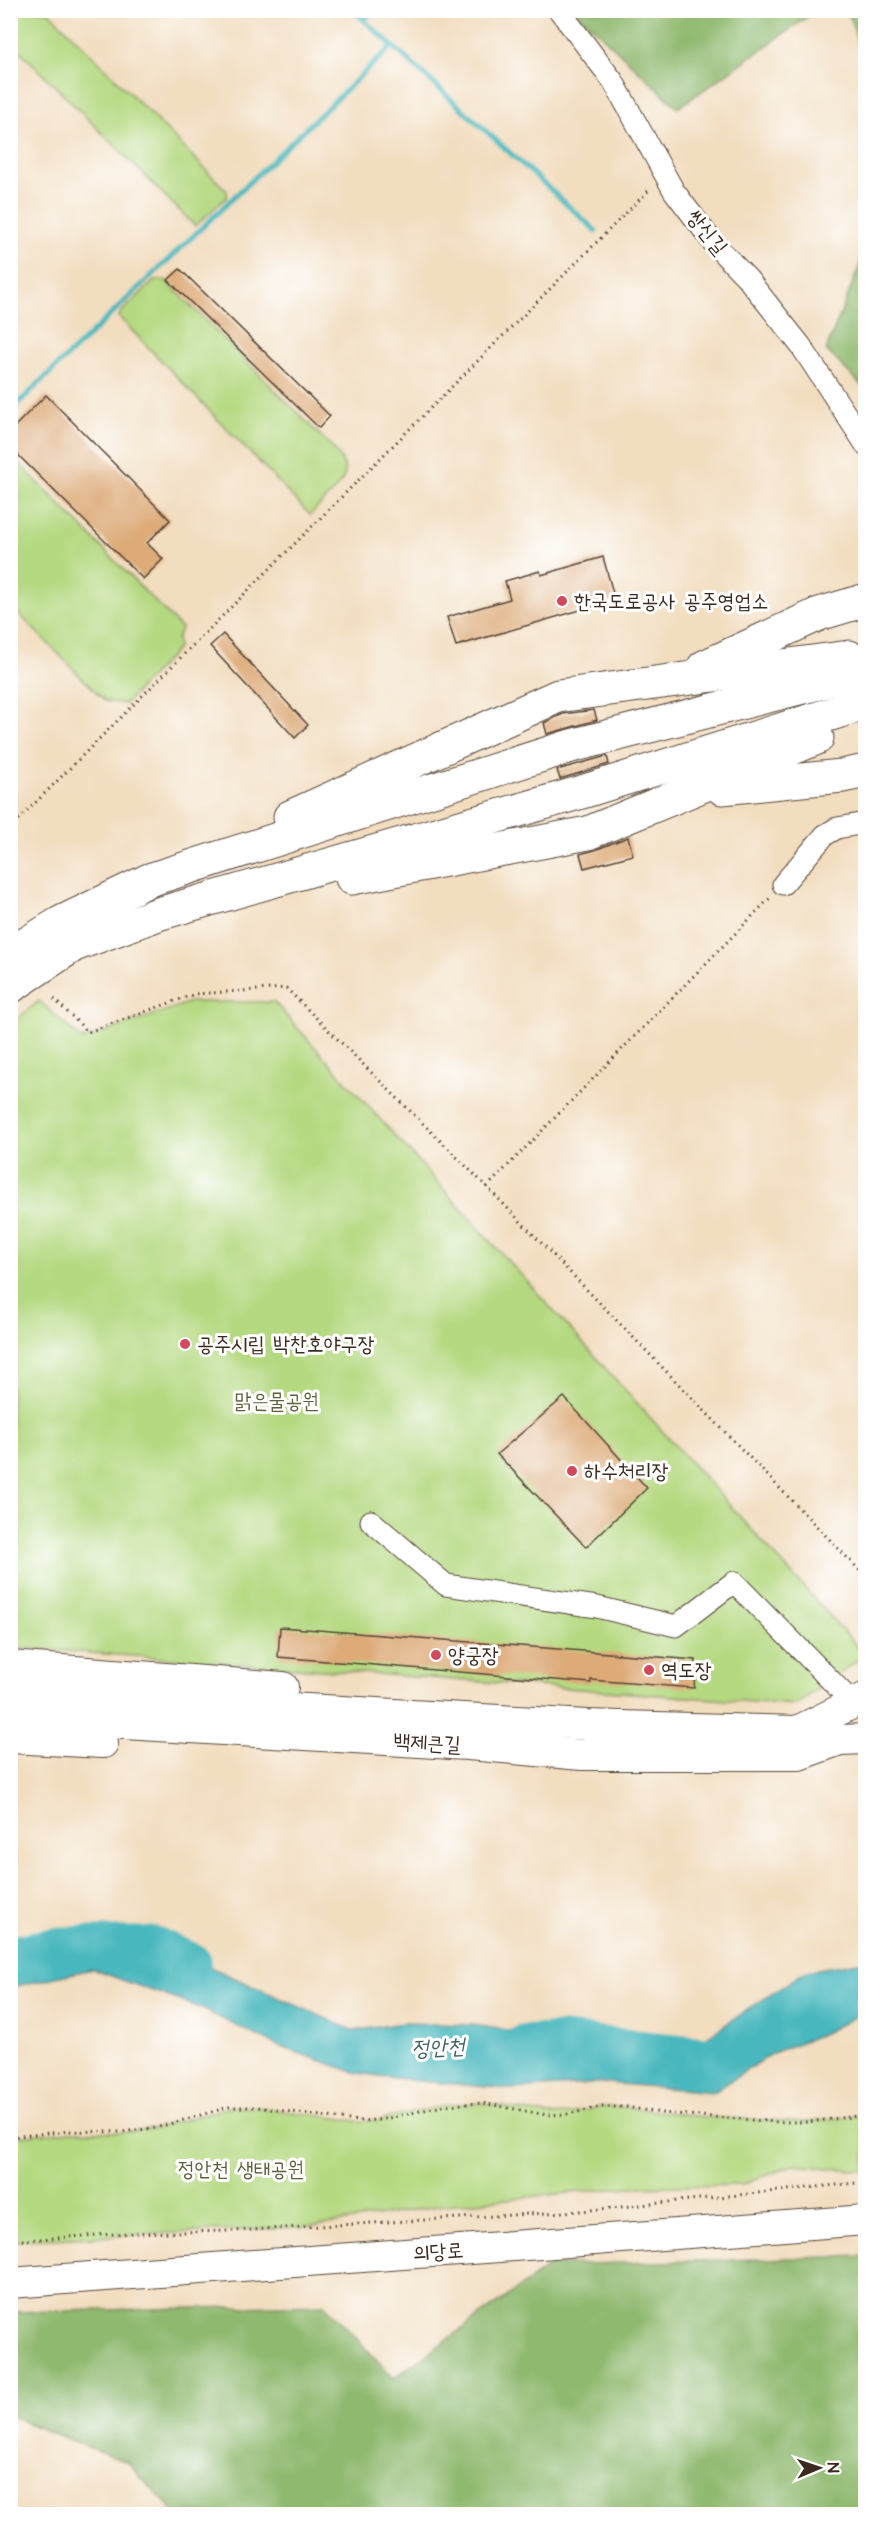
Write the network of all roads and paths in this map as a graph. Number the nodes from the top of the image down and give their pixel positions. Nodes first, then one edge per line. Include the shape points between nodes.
1 (559, 10) edge
2 (665, 174) junction
3 (866, 445) edge
4 (866, 600) edge
5 (866, 655) edge
6 (866, 672) edge
7 (674, 680) junction
8 (866, 703) edge
9 (866, 718) edge
10 (866, 771) edge
11 (688, 792) junction
12 (866, 823) edge
13 (10, 828) edge
14 (149, 880) junction
15 (783, 884) joint
16 (158, 914) junction
17 (10, 954) edge
18 (10, 987) edge
19 (54, 999) dead end
20 (487, 1187) junction
21 (371, 1521) dead end
22 (866, 1576) edge
23 (10, 1666) edge
24 (10, 1692) edge
25 (860, 1701) edge
26 (10, 1717) edge
27 (649, 1725) junction
28 (797, 1731) junction
29 (10, 1738) edge
30 (853, 1739) edge
31 (654, 1755) junction
32 (866, 2115) edge
33 (10, 2137) edge
34 (866, 2182) edge
35 (866, 2220) edge
36 (10, 2241) edge
37 (10, 2283) edge

1 - 2 street, 쌍신길 via 613,81
2 - 3 street, 쌍신길 via 715,245 801,346
2 - 13 path
4 - 7 highway via 819,614
5 - 7 highway
6 - 14 highway via 571,746
7 - 14 highway via 558,696
8 - 16 highway via 582,792
9 - 11 highway
10 - 11 highway
11 - 16 highway via 588,833
12 - 15 street via 837,828 825,835
14 - 17 highway via 60,923
15 - 20 path
16 - 18 highway via 74,945
19 - 20 path via 88,1032 195,994 286,988
20 - 22 path
21 - 25 street via 446,1585 597,1607 676,1626 734,1582
23 - 27 main road via 507,1700
24 - 27 main road, 백제큰길
25 - 28 main road
26 - 31 main road, 백제큰길 via 582,1755
27 - 28 main road, 백제큰길
28 - 30 main road, 백제큰길
29 - 31 main road via 470,1764 582,1766
30 - 31 main road, 백제큰길 via 799,1755
32 - 33 path via 778,2122 599,2107 547,2115 482,2103 447,2105 380,2120 357,2121 229,2107 155,2128
34 - 36 path via 581,2211
35 - 37 main road, 의당로

